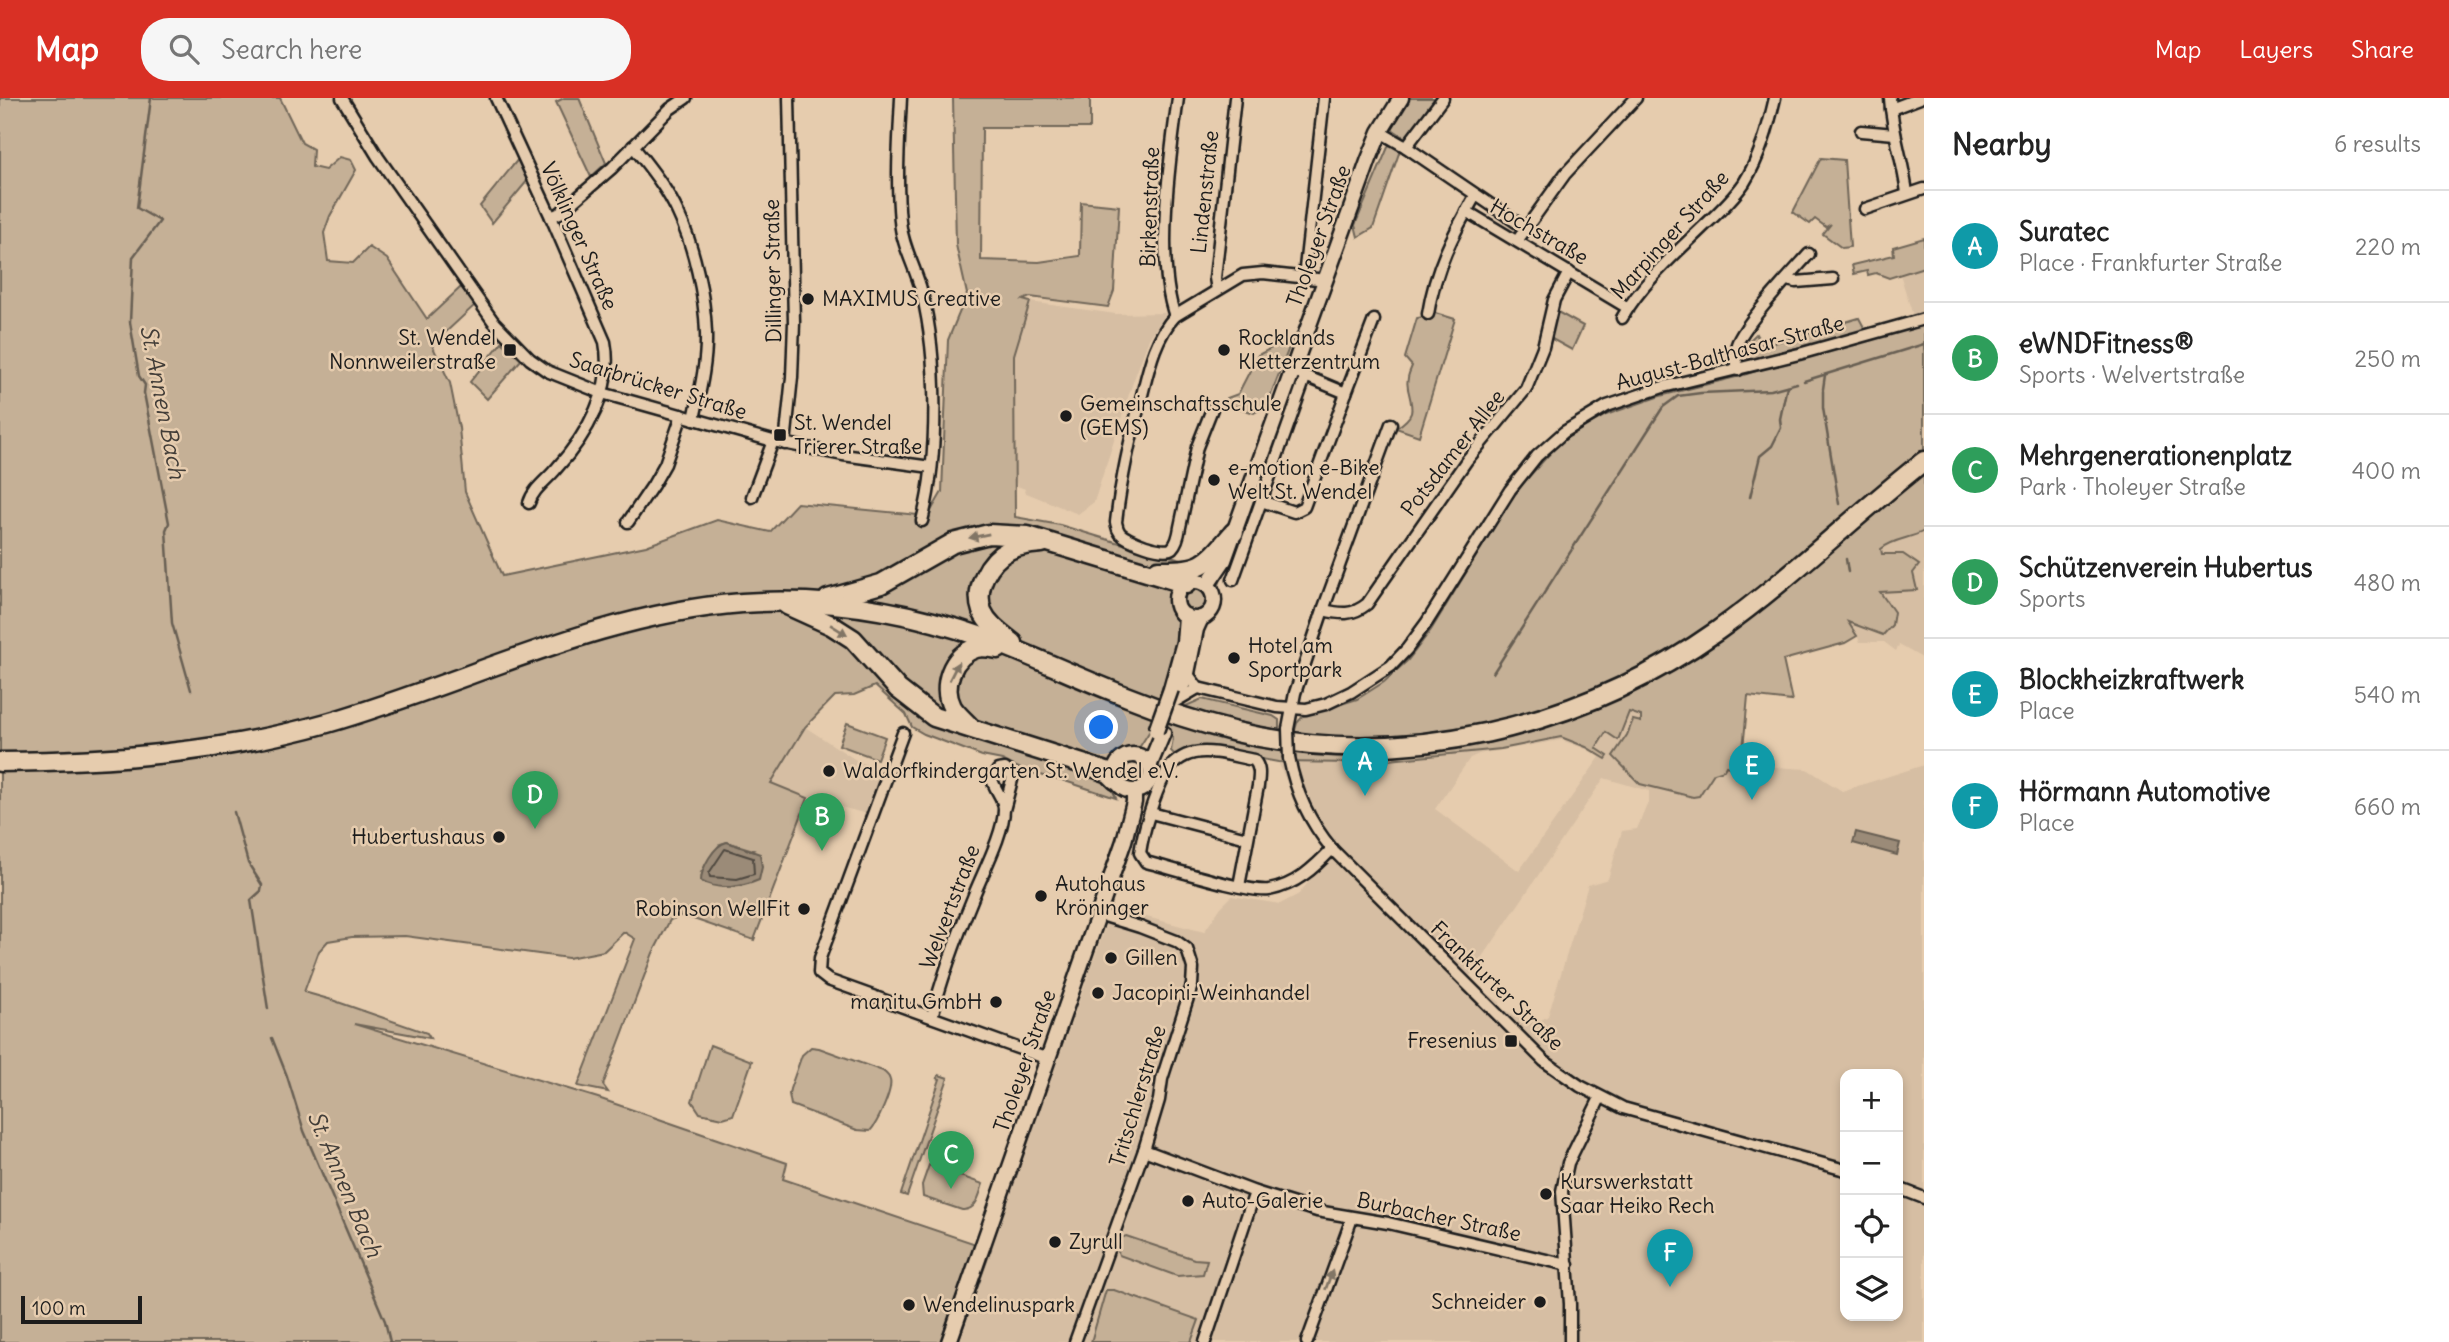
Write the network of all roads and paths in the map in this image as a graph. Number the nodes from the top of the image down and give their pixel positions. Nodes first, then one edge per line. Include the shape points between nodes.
1 (342, 98) edge
2 (496, 98) edge
3 (686, 98) edge
4 (789, 98) edge
5 (901, 98) edge
6 (1178, 98) edge
7 (1235, 98) edge
8 (1401, 98) edge
9 (1443, 98) edge
10 (1636, 98) edge
11 (1775, 98) edge
12 (1920, 98) edge
13 (1324, 99) edge
14 (1890, 103) edge
15 (1861, 131) dead end
16 (1380, 132) junction
17 (1895, 134) junction
18 (633, 146) junction
19 (1406, 147) junction
20 (1924, 189) edge
21 (1907, 193) junction
22 (1475, 196) junction
23 (1865, 209) dead end
24 (1466, 211) junction
25 (551, 217) junction
26 (1525, 228) junction
27 (1517, 241) junction
28 (1809, 254) dead end
29 (1569, 272) junction
30 (1304, 277) junction
31 (1833, 279) dead end
32 (1326, 280) junction
33 (1787, 280) junction
34 (1217, 289) junction
35 (1628, 308) junction
36 (1429, 314) dead end
37 (1175, 316) junction
38 (1622, 318) dead end
39 (1924, 319) edge
40 (1374, 320) dead end
41 (1738, 370) junction
42 (1299, 375) junction
43 (602, 393) junction
44 (1346, 393) junction
45 (1212, 409) dead end
46 (682, 415) junction
47 (694, 419) junction
48 (1391, 424) dead end
49 (773, 441) junction
50 (785, 444) junction
51 (1924, 461) edge
52 (931, 467) junction
53 (752, 497) dead end
54 (1261, 501) junction
55 (529, 503) dead end
56 (922, 521) dead end
57 (628, 522) dead end
58 (1234, 532) junction
59 (1046, 543) junction
60 (1139, 569) junction
61 (1233, 580) dead end
62 (1207, 586) junction
63 (1182, 589) junction
64 (777, 601) junction
65 (814, 603) junction
66 (1323, 610) junction
67 (1186, 617) junction
68 (1201, 618) junction
69 (1026, 654) junction
70 (1187, 673) junction
71 (1198, 688) junction
72 (1175, 694) junction
73 (1291, 708) junction
74 (972, 729) junction
75 (1160, 732) junction
76 (903, 733) dead end
77 (1135, 755) junction
78 (0, 762) edge
79 (1150, 764) junction
80 (1117, 772) junction
81 (1134, 791) junction
82 (1004, 810) dead end
83 (1151, 813) junction
84 (1247, 838) junction
85 (1332, 849) junction
86 (1239, 886) junction
87 (1098, 914) junction
88 (932, 1017) junction
89 (1048, 1059) junction
90 (1600, 1098) junction
91 (1144, 1150) junction
92 (1840, 1169) edge
93 (1903, 1190) edge
94 (1255, 1192) junction
95 (1924, 1198) edge
96 (1352, 1218) junction
97 (1568, 1265) junction
98 (948, 1342) edge
99 (1075, 1342) edge
100 (1205, 1342) edge
101 (1307, 1342) edge
102 (1570, 1342) edge

1 - 43 street, Saarbrücker Straße via 400,188 512,343 547,371
2 - 25 street, Völklinger Straße
3 - 18 street
4 - 50 street, Dillinger Straße via 794,322
5 - 52 street via 900,223 921,291 933,365
6 - 37 street, Birkenstraße via 1168,180 1166,267
7 - 34 street, Lindenstraße
8 - 16 main road, Tholeyer Straße
9 - 19 street
10 - 26 street via 1565,174
11 - 35 street, Marpinger Straße via 1762,146 1743,185
12 - 14 street
13 - 30 street
14 - 17 street
15 - 17 street
16 - 19 street, Hochstraße
16 - 32 main road, Tholeyer Straße
17 - 21 street
18 - 25 street
18 - 47 street via 662,184 688,235 706,334
19 - 22 street, Hochstraße
20 - 21 street
21 - 23 street
22 - 24 street, Hochstraße
22 - 26 street, Hochstraße
24 - 27 street, Hochstraße
24 - 36 street, Hochstraße via 1439,266
25 - 43 street, Völklinger Straße via 605,342 608,372
26 - 27 street
27 - 29 street, Hochstraße
28 - 33 street
29 - 35 street, Hochstraße
29 - 66 street, Potsdamer Allee via 1554,300 1543,347 1526,389 1467,460 1367,604 1355,613
30 - 32 street
30 - 34 street via 1251,274
31 - 33 street
32 - 42 main road, Tholeyer Straße
33 - 41 street via 1737,344
34 - 37 street
35 - 38 street, Marpinger Straße
37 - 45 street via 1152,357 1124,465 1116,522 1123,536 1156,549 1172,548 1197,447
39 - 41 street, August-Balthasar-Straße
40 - 44 street
41 - 73 street, August-Balthasar-Straße via 1663,387 1607,407 1564,432 1510,490 1427,622 1391,666 1374,680 1326,704
42 - 44 street
42 - 54 street
42 - 58 main road, Tholeyer Straße
43 - 46 street, Saarbrücker Straße
43 - 55 street, Völklinger Straße via 569,455
44 - 54 street via 1304,507 1294,512
46 - 47 street, Saarbrücker Straße
46 - 57 street via 665,464
47 - 49 street, Saarbrücker Straße
48 - 66 street, Frankfurter Straße
49 - 50 street, Saarbrücker Straße
49 - 53 street
50 - 52 street, Saarbrücker Straße
51 - 69 highway via 1767,593 1669,662 1576,707 1483,734 1379,746 1252,735 1134,700
52 - 56 street
54 - 61 street
58 - 60 highway via 1197,568
58 - 62 main road, Tholeyer Straße via 1224,560
59 - 60 highway
59 -> 65 highway via 1007,534 972,537 881,584
59 - 69 highway via 1026,545 999,557 980,588 987,620
60 - 63 highway
62 - 63 main road via 1197,581
62 - 68 main road via 1214,601
63 - 67 main road via 1177,607
64 - 65 highway
64 -> 74 highway via 853,639 898,689 934,717
64 - 78 highway via 673,611 601,629 387,704 276,735 145,756
65 - 69 highway via 937,622
66 - 73 street, Frankfurter Straße
67 - 68 main road
67 - 72 main road
68 - 70 main road
74 -> 69 highway via 948,696 956,663 977,648
70 - 71 street
70 - 72 main road
71 - 72 street
71 - 73 street, August-Balthasar-Straße
72 - 75 main road
73 - 85 street, Frankfurter Straße, bridge via 1287,729 1296,789
74 - 80 highway
75 - 77 main road
75 - 79 main road
76 - 88 street via 817,967 822,978
77 - 79 main road
77 - 80 main road via 1125,756
79 - 81 main road via 1149,782
80 - 81 main road via 1122,787
81 - 87 main road, Tholeyer Straße via 1124,841
82 - 88 street, Welvertstraße
83 - 84 street
83 - 84 street via 1165,774 1182,758 1206,752 1254,760 1260,774
83 - 86 street via 1139,853 1146,862
84 - 86 street
85 - 86 street via 1302,877 1268,890
85 - 90 street, Frankfurter Straße via 1524,1043
87 - 89 main road, Tholeyer Straße
87 - 91 street, Tritschlerstraße via 1176,941 1186,949 1193,968
88 - 89 street
89 - 98 main road, Tholeyer Straße
90 - 92 street, Frankfurter Straße
90 - 97 street via 1574,1147 1564,1178
91 - 94 street, Burbacher Straße
91 - 99 street, Tritschlerstraße
93 - 95 street
94 - 96 street, Burbacher Straße
94 - 100 street
96 - 97 street, Burbacher Straße
101 -> 96 street
97 - 102 street

